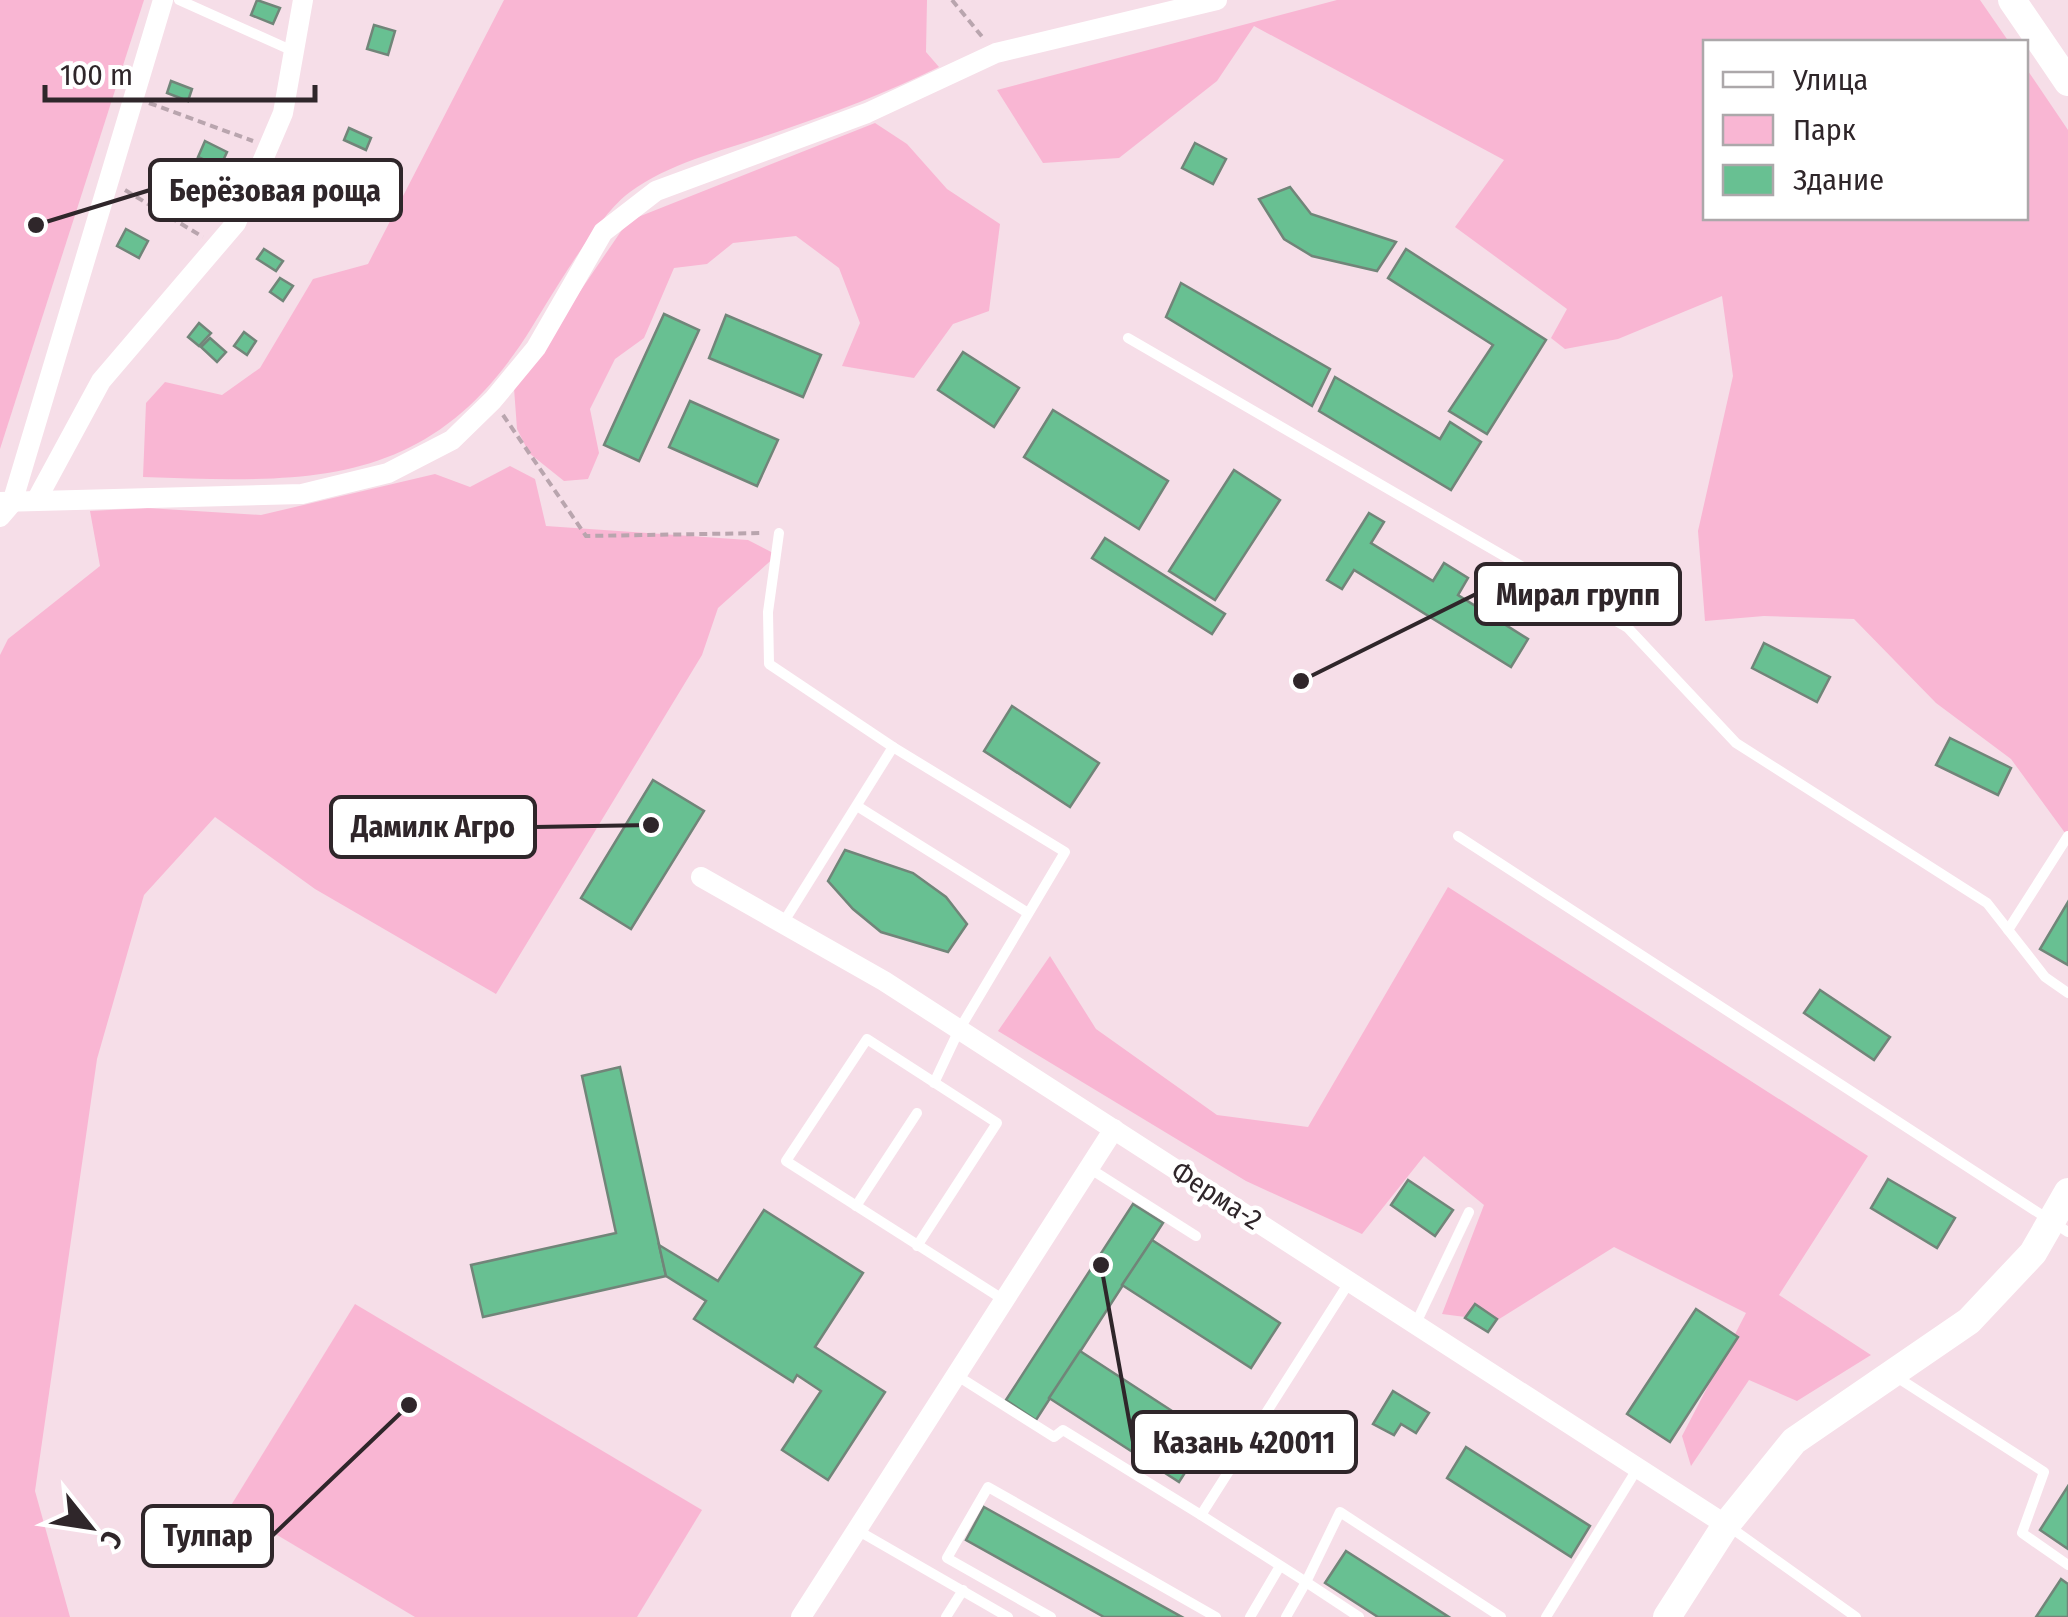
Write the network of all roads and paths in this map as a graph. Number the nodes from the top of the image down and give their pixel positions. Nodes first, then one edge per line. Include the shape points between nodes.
1 (163, 0) edge
2 (179, 0) edge
3 (302, 0) edge
4 (952, 0) edge
5 (1217, 0) edge
6 (2012, 0) edge
7 (294, 52) junction
8 (996, 52) junction
9 (2068, 82) edge
10 (132, 97) junction
11 (272, 148) junction
12 (107, 179) junction
13 (220, 247) junction
14 (1128, 338) dead end
15 (493, 400) junction
16 (36, 498) junction
17 (4, 507) edge
18 (779, 533) joint
19 (893, 746) junction
20 (857, 806) junction
21 (1458, 836) dead end
22 (2068, 836) edge
23 (701, 877) dead end
24 (1028, 913) junction
25 (783, 924) junction
26 (2008, 930) junction
27 (2068, 993) edge
28 (959, 1030) junction
29 (934, 1083) junction
30 (917, 1113) dead end
31 (1114, 1129) junction
32 (1089, 1168) junction
33 (2068, 1192) edge
34 (856, 1206) junction
35 (1469, 1212) dead end
36 (2060, 1226) edge
37 (1196, 1236) dead end
38 (917, 1246) junction
39 (1351, 1280) junction
40 (1004, 1300) junction
41 (1416, 1323) junction
42 (1890, 1373) junction
43 (956, 1376) junction
44 (1640, 1465) junction
45 (1201, 1515) junction
46 (1726, 1525) junction
47 (857, 1530) junction
48 (2068, 1565) edge
49 (1280, 1566) junction
50 (1306, 1582) junction
51 (963, 1590) junction
52 (801, 1617) edge
53 (946, 1617) edge
54 (1008, 1617) edge
55 (1051, 1617) edge
56 (1216, 1617) edge
57 (1250, 1617) edge
58 (1286, 1617) edge
59 (1359, 1617) edge
60 (1502, 1617) edge
61 (1546, 1617) edge
62 (1666, 1617) edge
63 (1856, 1617) edge

1 - 10 street
2 - 7 lane
3 - 7 street
4 - 8 path
5 - 8 street
6 - 9 street
7 - 11 street
8 - 15 street via 867,113 656,192 604,232 536,348
10 - 11 path
10 - 12 street
11 - 13 street
12 - 13 path
12 - 17 street
13 - 16 street via 101,380
14 - 26 lane via 1628,628 1736,743 1987,903
15 - 16 street via 452,440 388,473 302,494
15 - 18 path via 586,536
16 - 17 street
18 - 19 lane via 769,664
19 - 20 lane
19 - 24 lane via 1065,852
20 - 24 lane
20 - 25 lane
21 - 36 lane
22 - 26 lane
23 - 25 street, Ферма-2
24 - 28 lane
25 - 28 street, Ферма-2
26 - 27 lane
28 - 29 lane
28 - 31 street, Ферма-2
29 - 34 lane via 867,1039 786,1161
29 - 38 lane via 997,1122
30 - 34 lane
31 - 32 street
31 - 39 street, Ферма-2
32 - 37 lane
32 - 40 street
33 - 36 street
34 - 38 lane
35 - 41 lane
36 - 42 street via 1968,1321
38 - 40 lane
39 - 41 street, Ферма-2
39 - 45 lane
40 - 43 street
41 - 44 street, Ферма-2
42 - 46 street via 1794,1440
42 - 48 lane via 2044,1472 2022,1533
43 - 45 lane via 1054,1438 1063,1430
43 - 47 street
44 - 46 street, Ферма-2
44 - 61 lane
45 - 49 lane
46 - 62 street
46 - 63 lane
47 - 51 lane
47 - 52 street
49 - 50 lane
49 - 57 lane
50 - 58 lane
50 - 59 lane
50 - 60 lane via 1340,1512
51 - 53 lane
51 - 54 lane
55 - 56 lane via 946,1558 988,1487

